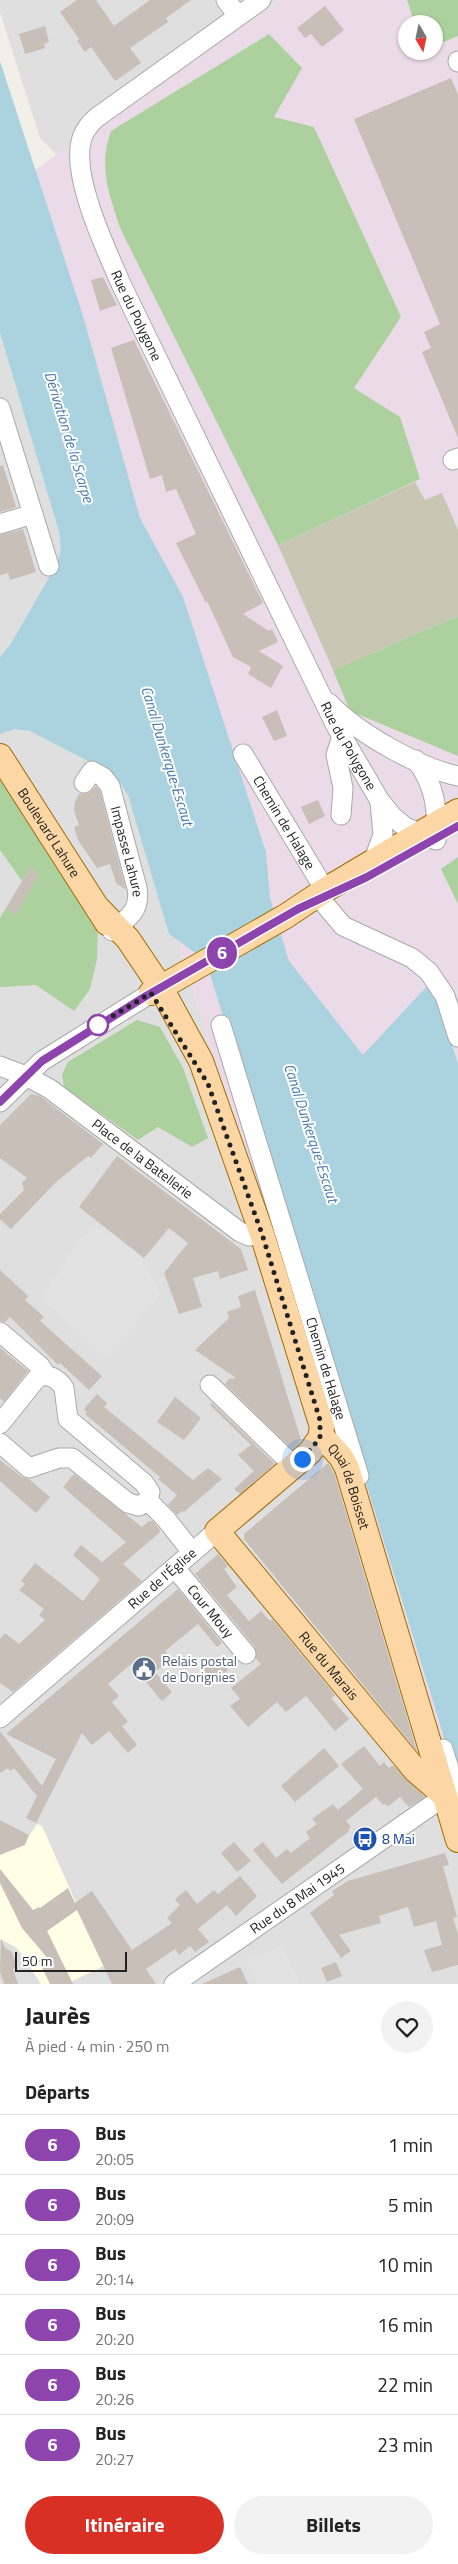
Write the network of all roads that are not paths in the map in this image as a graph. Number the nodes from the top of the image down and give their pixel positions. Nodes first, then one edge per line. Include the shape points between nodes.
1 (226, 0) edge
2 (261, 0) edge
3 (238, 16) junction
4 (0, 408) edge
5 (33, 514) junction
6 (0, 524) edge
7 (49, 566) dead end
8 (319, 690) junction
9 (342, 736) junction
10 (243, 754) dead end
11 (0, 756) edge
12 (416, 760) junction
13 (458, 776) edge
14 (88, 777) dead end
15 (380, 801) junction
16 (458, 811) edge
17 (341, 815) dead end
18 (438, 831) edge
19 (374, 862) junction
20 (320, 895) junction
21 (114, 929) junction
22 (156, 991) junction
23 (221, 1025) dead end
24 (458, 1037) edge
25 (0, 1066) edge
26 (26, 1076) junction
27 (0, 1102) edge
28 (262, 1234) junction
29 (0, 1332) edge
30 (46, 1375) junction
31 (210, 1386) dead end
32 (0, 1424) edge
33 (321, 1435) junction
34 (0, 1443) edge
35 (294, 1466) junction
36 (148, 1501) junction
37 (217, 1531) junction
38 (192, 1552) junction
39 (175, 1568) junction
40 (246, 1654) dead end
41 (4, 1707) edge
42 (452, 1797) edge
43 (458, 1840) edge
44 (174, 1984) edge

1 - 3 street
2 - 3 street, Rue du Polygone
3 - 8 street, Rue du Polygone via 96,118 84,130 81,168 92,212 122,284
4 - 5 street
5 - 6 street
5 - 7 street
8 - 9 street, Rue du Polygone
8 - 12 street, Rue du Polygone via 357,727
9 - 15 street, Rue du Polygone
9 - 17 street via 336,755 342,788
10 - 20 street, Chemin de Halage
11 - 21 main road, Boulevard Lahure
12 - 13 street, Rue du Polygone
12 - 18 street, Rue du Polygone via 427,774 433,790
14 - 21 street, Impasse Lahure via 107,782 113,793 138,894 135,911
15 - 18 street, Rue du Polygone via 402,825
15 - 19 street, Rue du Polygone via 384,835
16 - 18 main road
18 - 19 main road
18 - 20 main road
19 - 20 main road
20 - 22 main road
20 - 24 street, Chemin de Halage via 343,926 412,958 429,972 445,996
21 - 22 main road, Boulevard Lahure
22 - 26 street via 60,1049
22 - 28 main road, Quai de Boisset via 197,1051
23 - 42 street, Chemin de Halage
25 - 26 street, Place de la Batellerie
26 - 27 street
26 - 28 street, Place de la Batellerie via 59,1095 240,1232 249,1236
28 - 33 main road, Quai de Boisset via 320,1420
29 - 30 street
30 - 32 street via 37,1378
30 - 36 street via 64,1388 68,1419 144,1483 150,1492
31 - 35 street
33 - 35 main road, Rue de l'Église via 310,1452
33 - 42 main road, Quai de Boisset via 348,1468
34 - 36 street via 29,1468 59,1458 72,1458 128,1503 139,1506
35 - 37 main road, Rue de l'Église
36 - 38 street
37 - 38 street, Rue de l'Église
37 - 42 main road, Rue du Marais via 416,1771
38 - 39 street, Rue de l'Église
39 - 40 street, Cour Mouy
39 - 41 street, Rue de l'Église
42 - 43 main road, Quai de Boisset
42 - 44 street, Rue du 8 Mai 1945

